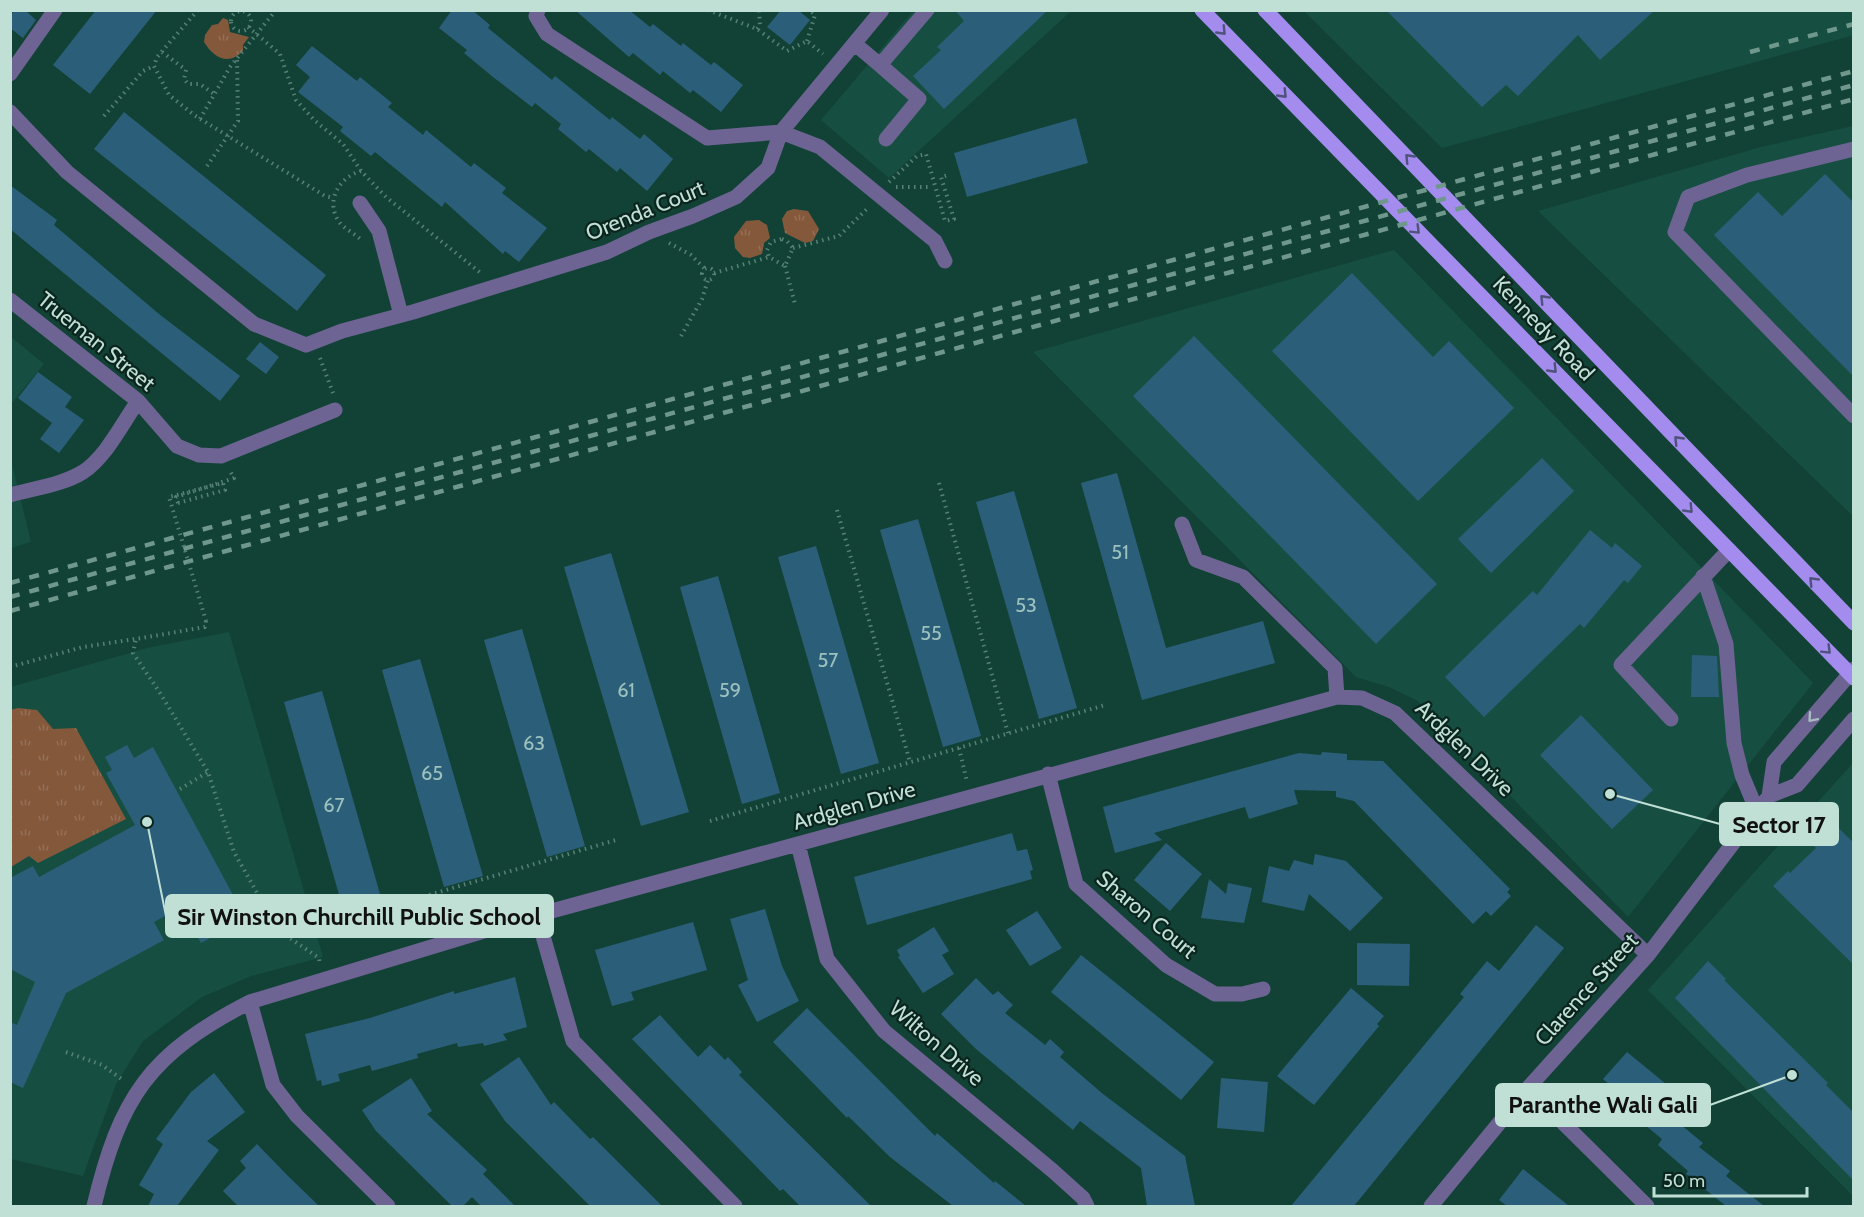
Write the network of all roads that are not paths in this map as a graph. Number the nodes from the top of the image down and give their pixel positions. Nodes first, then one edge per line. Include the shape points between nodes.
1 (55, 10) edge
2 (538, 10) edge
3 (882, 10) edge
4 (927, 10) edge
5 (1202, 10) edge
6 (1265, 10) edge
7 (855, 44) junction
8 (880, 65) junction
9 (10, 74) edge
10 (10, 112) edge
11 (781, 132) junction
12 (886, 139) dead end
13 (1854, 149) edge
14 (360, 203) dead end
15 (945, 261) dead end
16 (10, 300) edge
17 (401, 315) junction
18 (138, 401) junction
19 (337, 404) road end
20 (1854, 416) edge
21 (10, 495) edge
22 (1182, 524) dead end
23 (1729, 550) junction
24 (1703, 576) junction
25 (1854, 623) edge
26 (1852, 673) edge
27 (1336, 697) junction
28 (1854, 718) edge
29 (1671, 719) dead end
30 (1048, 774) junction
31 (1769, 796) junction
32 (1757, 811) junction
33 (798, 844) junction
34 (537, 915) junction
35 (1648, 955) junction
36 (1263, 989) dead end
37 (250, 1002) junction
38 (1528, 1088) junction
39 (94, 1206) edge
40 (388, 1206) edge
41 (735, 1206) edge
42 (1087, 1206) edge
43 (1431, 1206) edge
44 (1647, 1206) edge

1 - 9 street
2 - 11 street via 536,16 547,34 707,138
3 - 7 street, Orenda Court
4 - 8 street
5 -> 23 main road, Kennedy Road
25 -> 6 main road, Kennedy Road
7 - 8 street
7 - 11 street, Orenda Court
8 - 12 street via 919,99
10 - 17 street, Orenda Court via 67,172 254,324 306,345
11 - 15 street via 820,147 935,241
11 - 17 street, Orenda Court via 768,168 736,197 607,252
13 - 20 street via 1747,175 1688,197 1676,232
14 - 17 street via 379,231
16 - 18 street, Trueman Street
18 - 19 street, Trueman Street via 177,446 198,455 221,456
18 - 21 street via 95,461 82,472
22 - 27 street via 1196,560 1243,577 1335,668
23 - 24 street
23 -> 26 main road, Kennedy Road
24 - 29 street via 1621,665
24 - 32 street via 1726,644 1734,743
26 -> 31 street via 1774,762
27 - 30 street, Ardglen Drive
27 - 35 street, Ardglen Drive via 1362,698 1395,713
28 - 31 street, Clarence Street via 1797,785
30 - 33 street, Ardglen Drive
30 - 36 street, Sharon Court via 1076,884 1166,965 1215,994
31 - 32 street, Clarence Street
32 - 35 street, Clarence Street
33 - 34 street, Ardglen Drive
33 - 42 street, Wilton Drive via 827,959 884,1030 1053,1171
34 - 37 street, Ardglen Drive
34 - 41 street via 573,1041
35 - 38 street, Clarence Street
37 - 39 street, Ardglen Drive via 179,1045 147,1076 123,1114
37 - 40 street via 273,1085 297,1116
38 - 43 street, Clarence Street
38 - 44 street

